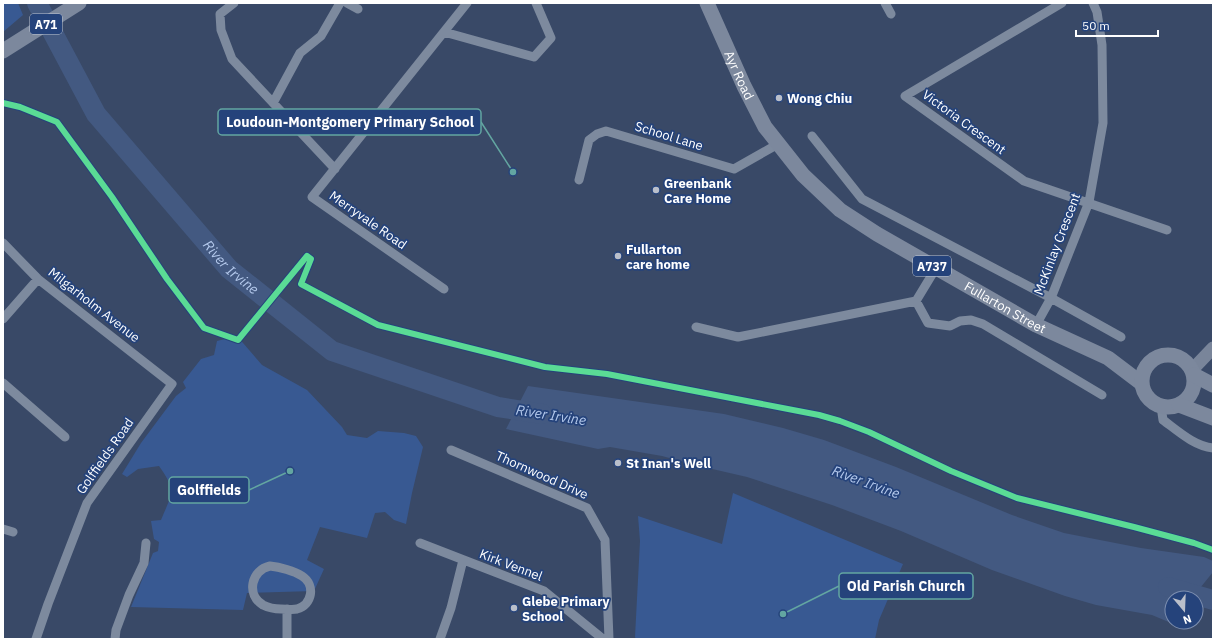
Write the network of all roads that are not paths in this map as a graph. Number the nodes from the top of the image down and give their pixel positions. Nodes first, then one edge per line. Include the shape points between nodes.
1 (79, 3) edge
2 (234, 3) edge
3 (340, 3) edge
4 (347, 3) edge
5 (467, 3) edge
6 (536, 3) edge
7 (707, 3) edge
8 (885, 3) edge
9 (1062, 3) edge
10 (1093, 3) edge
11 (358, 8) dead end
12 (891, 14) dead end
13 (444, 32) junction
14 (8, 48) edge
15 (273, 103) junction
16 (812, 136) dead end
17 (778, 144) junction
18 (335, 169) junction
19 (580, 180) dead end
20 (1089, 202) junction
21 (1167, 230) dead end
22 (3, 243) edge
23 (936, 268) junction
24 (38, 279) junction
25 (444, 289) dead end
26 (1052, 298) junction
27 (916, 302) junction
28 (3, 319) edge
29 (1036, 325) junction
30 (696, 327) dead end
31 (1121, 337) dead end
32 (1213, 348) edge
33 (1108, 358) junction
34 (1147, 364) junction
35 (1193, 373) junction
36 (1141, 382) junction
37 (3, 383) edge
38 (172, 384) joint
39 (1213, 385) edge
40 (1102, 395) dead end
41 (1179, 405) junction
42 (1161, 406) junction
43 (1213, 418) edge
44 (65, 437) dead end
45 (1213, 448) edge
46 (451, 450) dead end
47 (3, 528) edge
48 (13, 532) dead end
49 (146, 543) dead end
50 (420, 543) dead end
51 (463, 560) junction
52 (286, 609) junction
53 (36, 639) edge
54 (115, 639) edge
55 (287, 639) edge
56 (440, 639) edge
57 (603, 639) edge
58 (609, 639) edge

1 - 14 main road, A71
2 - 15 street via 220,14 221,30 232,59
3 - 15 street via 321,36 300,53
4 - 11 street
5 - 13 street, Merryvale Road
6 - 13 street via 551,38 534,57
7 - 17 main road, Ayr Road / A737 via 765,128
8 - 12 street
9 - 20 street, Victoria Crescent via 904,96 1024,182
10 - 20 street, McKinlay Crescent via 1097,12 1102,45 1103,123
13 - 18 street, Merryvale Road
15 - 18 street
16 - 26 street via 862,199
17 - 19 street, School Lane via 734,169 606,131 589,140
17 - 23 main road, Fullarton Street / A737 via 803,176 840,210
18 - 25 street, Merryvale Road via 312,197
20 - 21 street
20 - 26 street, McKinlay Crescent
22 - 24 street, Milgarholm Avenue
23 - 27 street
23 - 29 main road, Fullarton Street / A737
24 - 28 street
24 - 38 street, Milgarholm Avenue
26 - 29 street, McKinlay Crescent
26 - 31 street
27 - 30 street via 738,337
27 - 40 street via 928,323 950,326 960,321 971,320 983,324
29 - 33 main road, Fullarton Street / A737
32 - 35 street
33 - 34 main road, Fullarton Street / A737
33 - 36 main road, Fullarton Street / A737
34 - 35 main road via 1154,358 1171,354 1187,363
34 - 36 main road
35 - 39 main road
35 - 41 main road via 1192,392
36 - 42 main road, A737 via 1147,398
37 - 44 street
38 - 53 street, Golffields Road via 87,503
41 - 42 main road
41 - 43 main road
42 - 45 street via 1163,420 1184,436
46 - 58 street, Thornwood Drive via 587,508 606,540
47 - 48 street
49 - 54 street via 144,563 129,595
50 - 51 street, Kirk Vennel
51 - 56 street
51 - 57 street, Kirk Vennel via 544,592
52 - 52 street via 268,607 255,596 253,583 263,568 280,568 301,575 307,581 311,592 308,601 297,609
52 - 55 street

